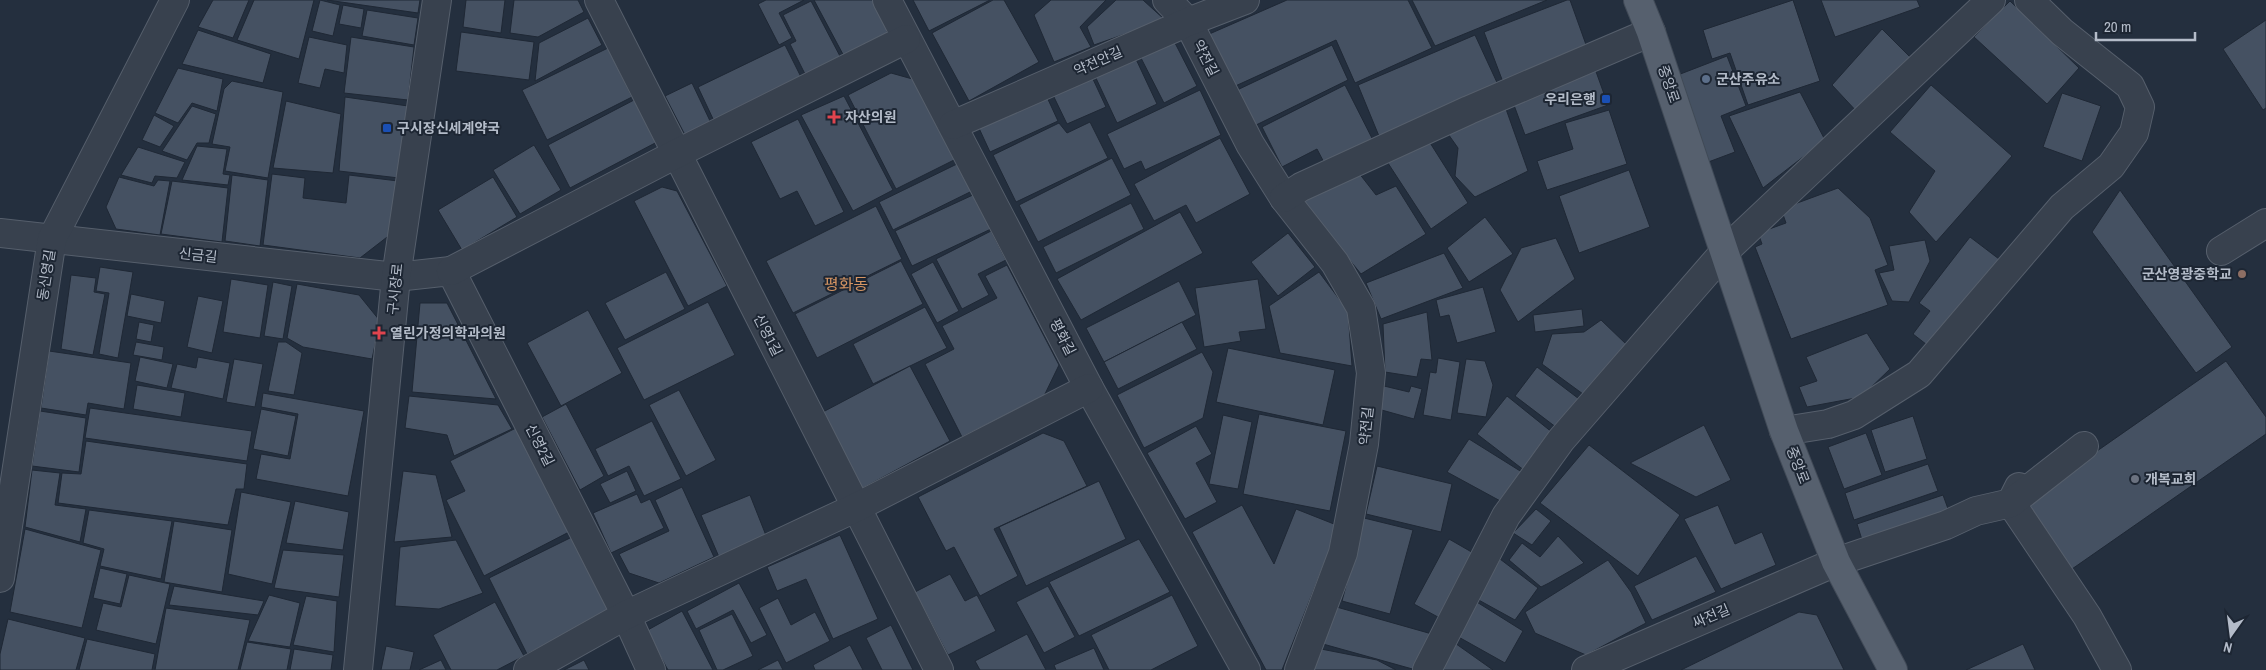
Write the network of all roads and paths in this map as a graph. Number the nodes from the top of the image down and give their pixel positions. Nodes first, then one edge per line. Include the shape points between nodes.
1 (175, 0) edge
2 (437, 0) edge
3 (599, 0) edge
4 (887, 0) edge
5 (1167, 0) edge
6 (1245, 0) edge
7 (1638, 0) edge
8 (1991, 0) edge
9 (2029, 0) edge
10 (1188, 22) junction
11 (1651, 32) junction
12 (906, 39) junction
13 (953, 125) junction
14 (676, 154) junction
15 (1284, 198) junction
16 (2266, 223) edge
17 (0, 233) edge
18 (52, 239) junction
19 (1726, 250) junction
20 (2221, 251) dead end
21 (451, 271) junction
22 (396, 277) junction
23 (1089, 388) junction
24 (1784, 431) junction
25 (2084, 446) dead end
26 (2016, 492) junction
27 (856, 508) junction
28 (1836, 562) junction
29 (0, 578) edge
30 (626, 615) junction
31 (358, 670) edge
32 (528, 670) edge
33 (651, 670) edge
34 (939, 670) edge
35 (1246, 670) edge
36 (1299, 670) edge
37 (1427, 670) edge
38 (1586, 670) edge
39 (1893, 670) edge
40 (2117, 670) edge

1 - 18 street, 동신영길
2 - 22 street, 구시장로
3 - 14 street, 신영1길
4 - 12 street, 평화길
5 - 10 street, 약전길
6 - 10 street, 약전안길
7 - 11 main road, 중앙로
8 - 19 street
9 - 24 street via 2062,32 2130,86 2140,107 2134,133 2111,166 2062,207 1919,374 1854,415 1828,424
10 - 13 street, 약전안길
10 - 15 street, 약전길 via 1250,144
11 - 15 street via 1469,110 1301,187
11 - 19 main road, 중앙로
12 - 13 street, 평화길
12 - 14 street
13 - 23 street, 평화길
14 - 21 street
14 - 27 street, 신영1길
15 - 36 street, 약전길 via 1335,263 1361,308 1371,373 1364,444 1343,553
16 - 20 street
17 - 18 street, 신금길
18 - 22 street, 신금길
18 - 29 street, 동신영길
19 - 24 main road, 중앙로
19 - 37 street via 1561,440 1506,516
21 - 22 street
21 - 30 street, 신영2길
22 - 31 street, 구시장로
23 - 27 street
23 - 35 street, 평화길
24 - 28 main road, 중앙로
25 - 26 street
26 - 28 street, 싸전길 via 1946,525
26 - 40 street via 2094,614
27 - 30 street
27 - 34 street, 신영1길
28 - 38 street, 싸전길
28 - 39 main road, 중앙로
30 - 32 street
30 - 33 street, 신영2길

